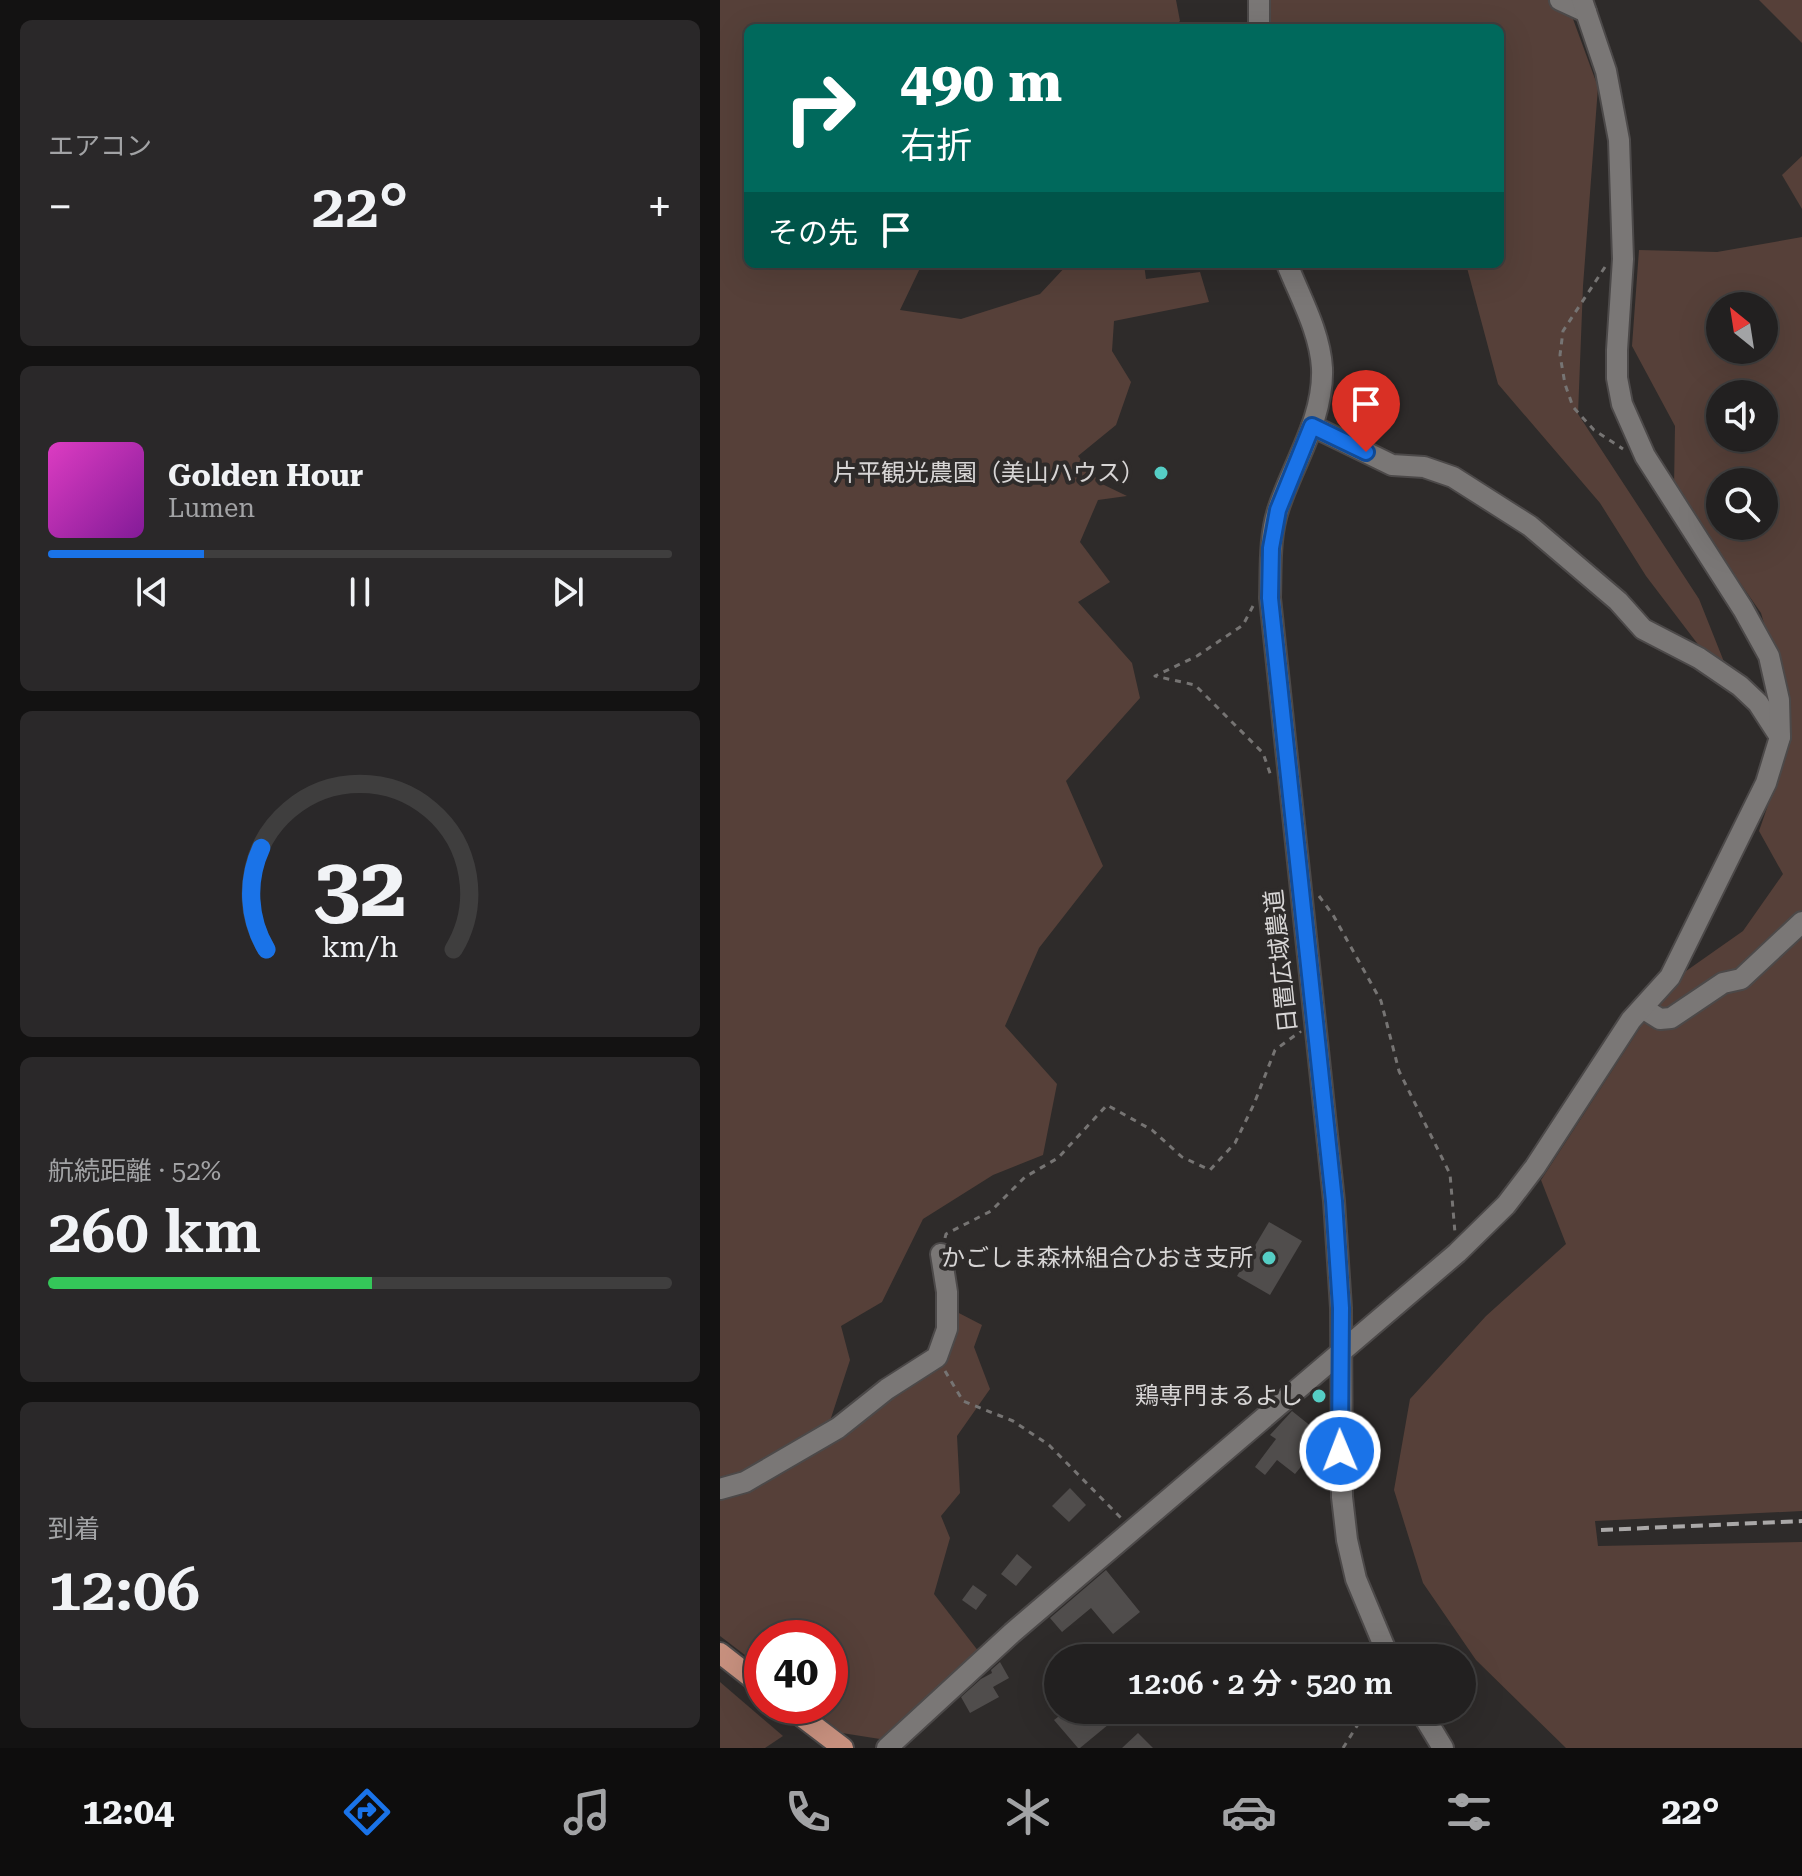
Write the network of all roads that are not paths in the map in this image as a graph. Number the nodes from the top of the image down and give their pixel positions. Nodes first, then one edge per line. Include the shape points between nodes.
1 (1259, 0) edge
2 (1560, 0) edge
3 (1584, 6) edge
4 (1259, 24) edge
5 (1289, 268) edge
6 (1312, 426) junction
7 (1780, 737) junction
8 (1802, 922) edge
9 (1644, 1009) junction
10 (941, 1254) road end
11 (1340, 1354) junction
12 (720, 1489) edge
13 (1383, 1644) edge
14 (720, 1653) edge
15 (744, 1672) edge
16 (812, 1724) edge
17 (1428, 1724) edge
18 (843, 1748) edge
19 (887, 1748) edge
20 (1443, 1748) edge

1 - 4 street
2 - 3 street
3 - 7 street via 1606,71 1619,140 1623,259 1617,378 1622,404 1645,456 1769,656
5 - 6 street, 日置広域農道 via 1322,367
6 - 7 street via 1392,465 1424,467 1453,477 1530,526 1643,629 1740,686
6 - 11 street, 日置広域農道 via 1278,510 1270,598 1334,1201
7 - 9 street via 1766,783 1716,887 1670,977
8 - 9 street via 1741,979 1723,983 1671,1018 1660,1019
9 - 11 street via 1631,1020 1506,1205
10 - 12 street via 947,1329 937,1357 838,1428 745,1482
11 - 13 street, 日置広域農道 via 1347,1540 1356,1579
11 - 19 street via 1052,1599
14 - 15 main road
16 - 18 main road
17 - 20 street

